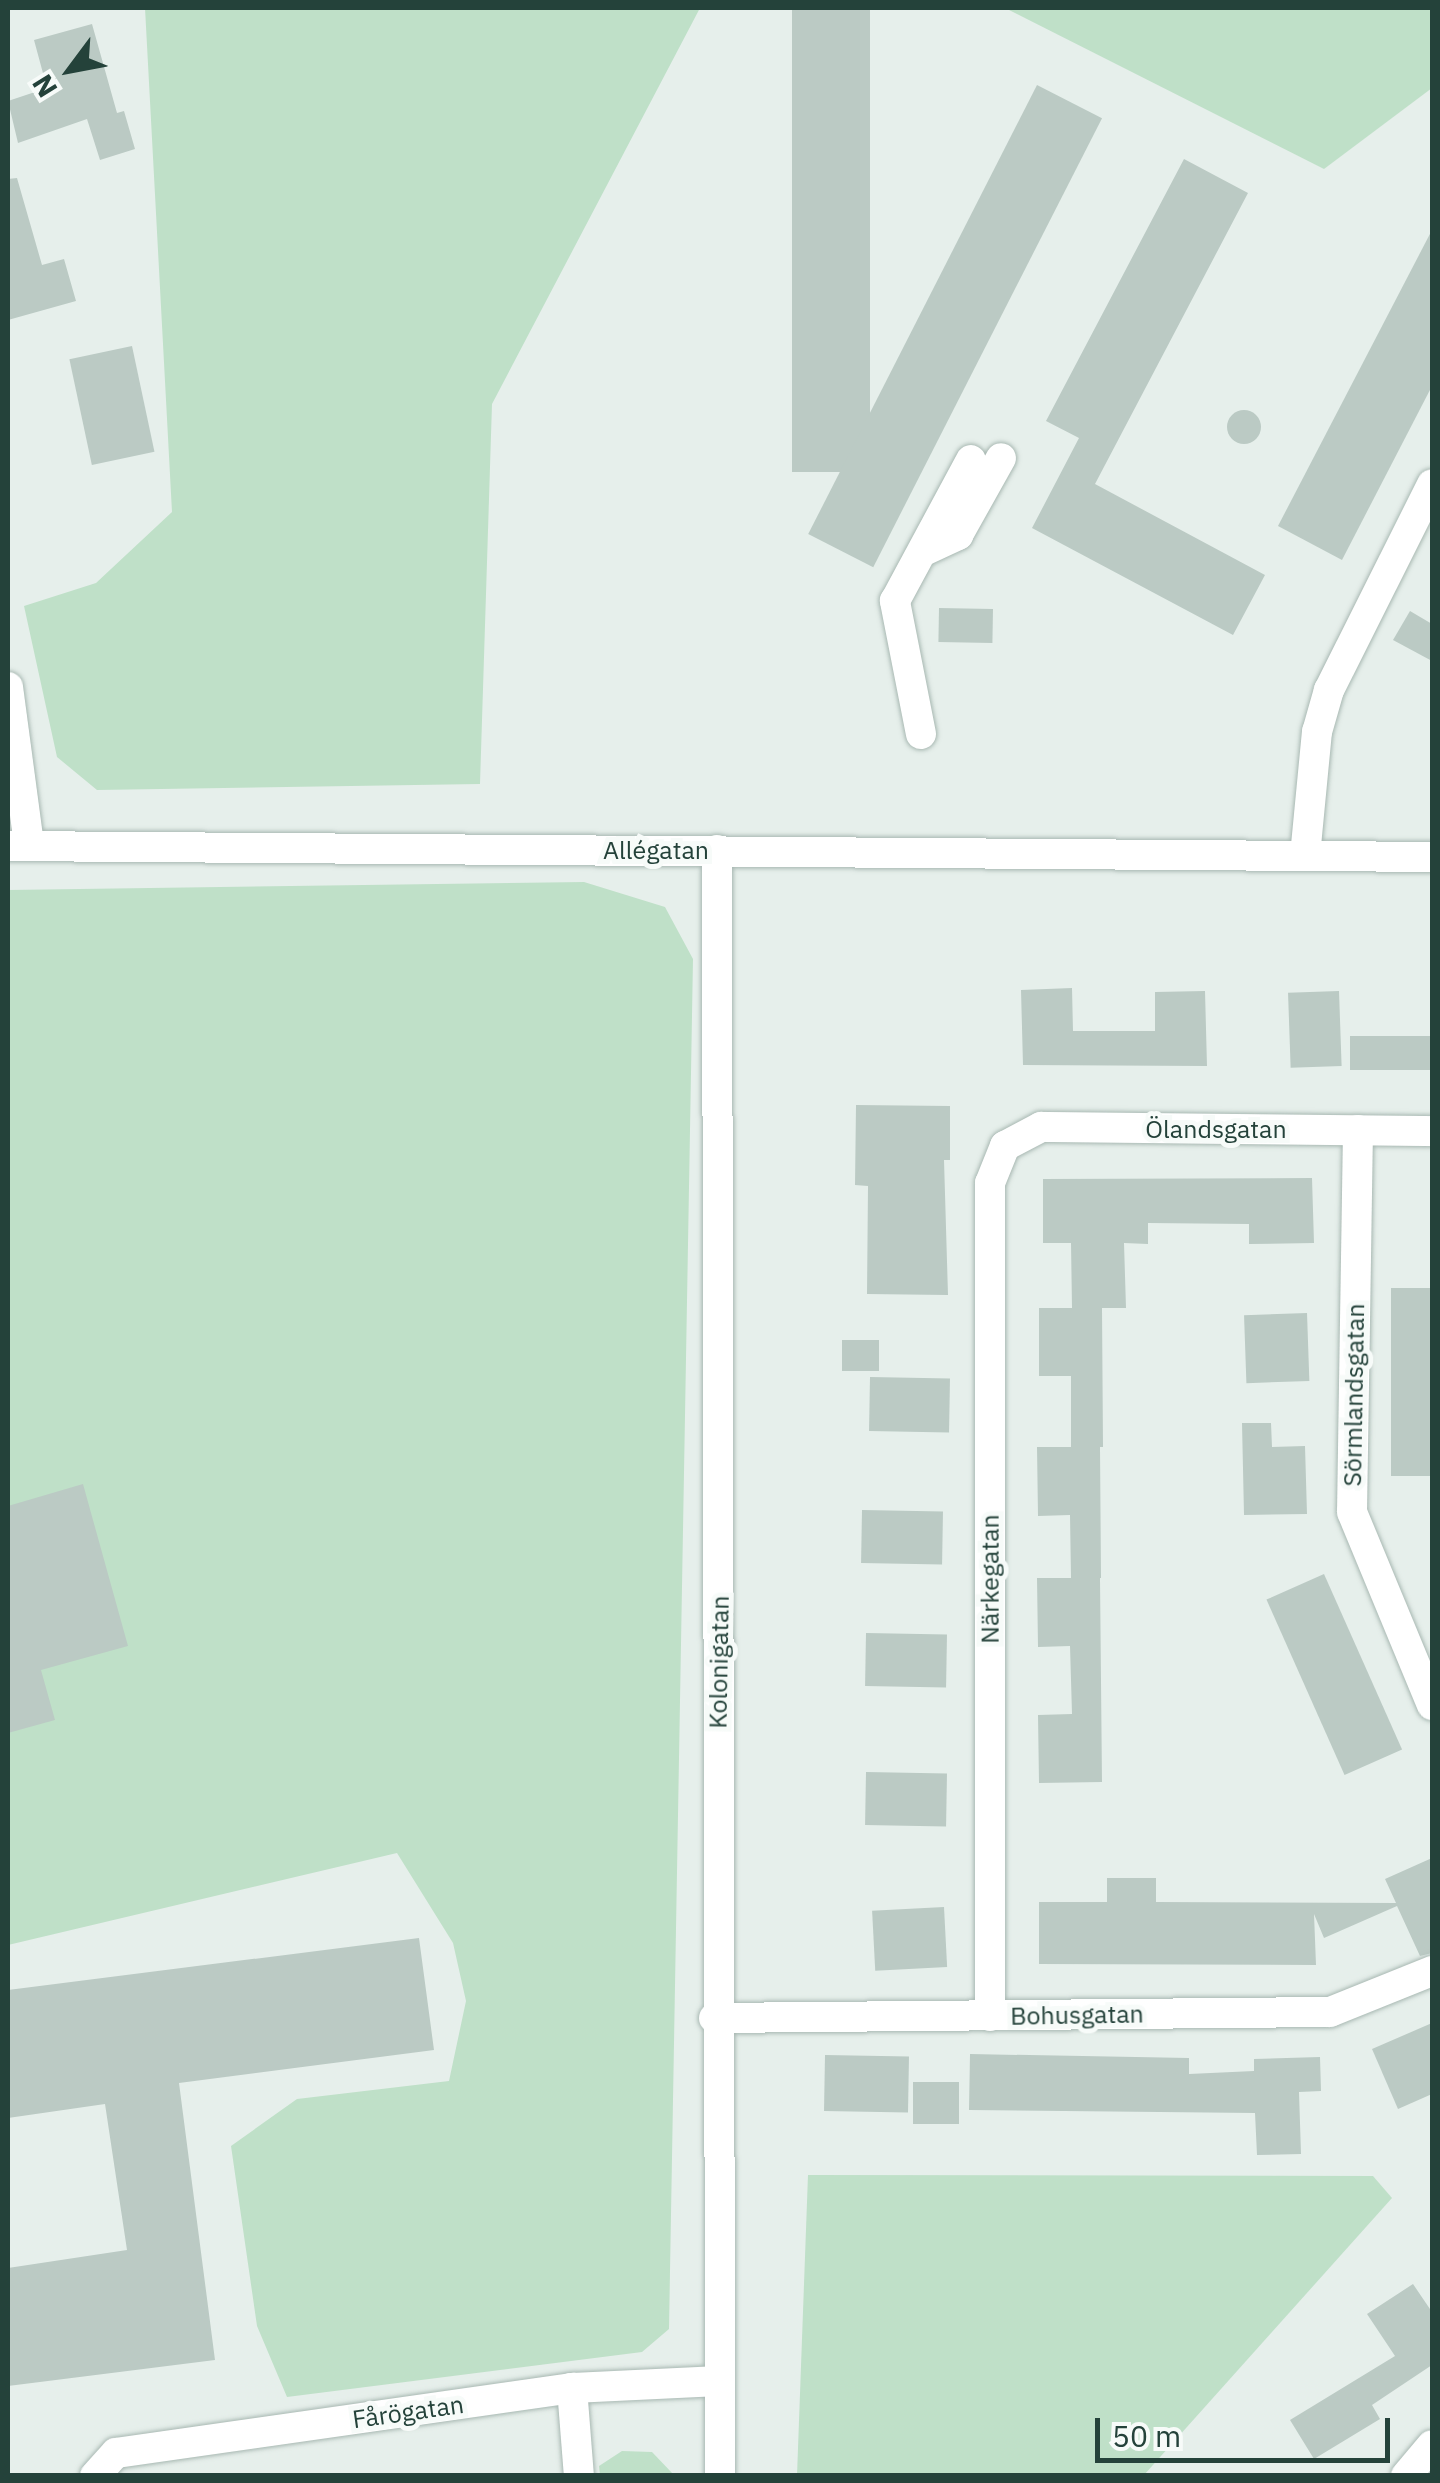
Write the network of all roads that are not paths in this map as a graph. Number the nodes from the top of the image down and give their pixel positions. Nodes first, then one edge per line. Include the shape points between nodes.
1 (986, 459) dead end
2 (1432, 484) edge
3 (1432, 526) edge
4 (1396, 554) junction
5 (8, 687) edge
6 (921, 734) dead end
7 (18, 846) edge
8 (717, 850) junction
9 (1305, 856) junction
10 (1432, 857) edge
11 (1358, 1130) junction
12 (1432, 1131) edge
13 (1005, 1146) joint
14 (1432, 1705) edge
15 (1432, 1971) edge
16 (990, 2016) junction
17 (714, 2018) junction
18 (720, 2382) junction
19 (572, 2388) junction
20 (1432, 2444) edge
21 (97, 2470) edge
22 (579, 2476) edge
23 (720, 2476) edge
24 (1406, 2476) edge

1 - 6 street via 895,600
2 - 4 street
3 - 4 street
4 - 9 street via 1329,690 1317,732
5 - 7 street
7 - 8 street, Allégatan
8 - 9 street, Allégatan
8 - 17 street, Kolonigatan via 721,1525
9 - 10 street, Allégatan
11 - 12 street, Ölandsgatan
11 - 13 street, Ölandsgatan via 1041,1127
11 - 14 street, Sörmlandsgatan via 1352,1512
13 - 16 street, Närkegatan via 990,1183
15 - 16 street, Bohusgatan via 1330,2012
16 - 17 street, Bohusgatan
17 - 18 street, Kolonigatan
18 - 19 street, Fårögatan
18 - 23 street, Kolonigatan
19 - 21 street, Fårögatan via 116,2454
19 - 22 street
20 - 24 street

